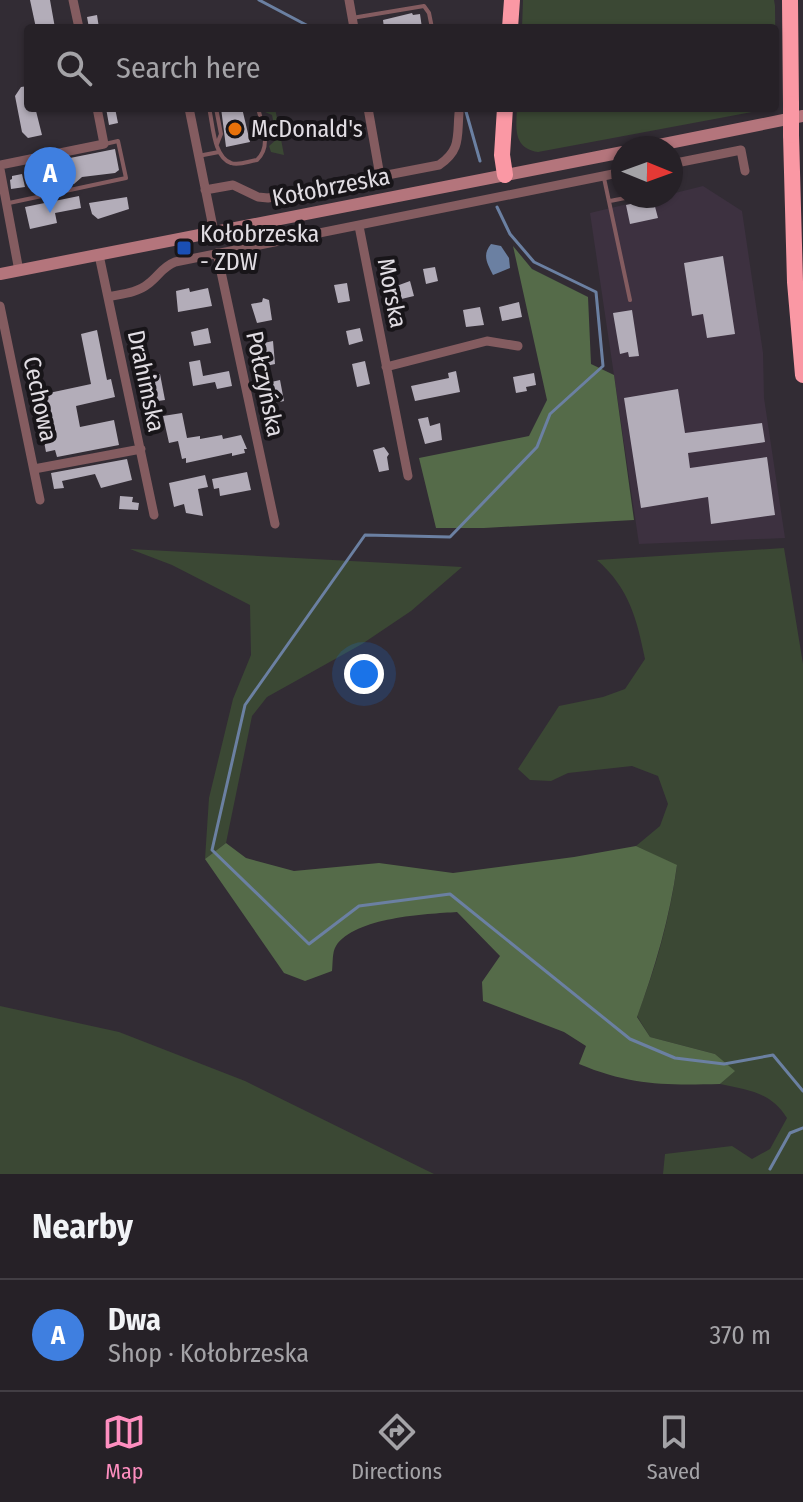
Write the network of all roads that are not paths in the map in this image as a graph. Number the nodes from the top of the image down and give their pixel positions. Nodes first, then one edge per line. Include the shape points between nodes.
1 (73, 0) edge
2 (349, 0) edge
3 (512, 0) edge
4 (790, 0) edge
5 (353, 23) edge
6 (78, 24) edge
7 (431, 24) edge
8 (510, 24) edge
9 (98, 112) edge
10 (190, 112) edge
11 (210, 112) edge
12 (217, 112) edge
13 (259, 112) edge
14 (369, 112) edge
15 (505, 112) edge
16 (459, 113) dead end
17 (803, 116) edge
18 (683, 140) edge
19 (104, 144) junction
20 (217, 144) junction
21 (219, 152) junction
22 (611, 154) edge
23 (198, 156) junction
24 (39, 157) junction
25 (683, 162) edge
26 (0, 167) edge
27 (745, 171) dead end
28 (505, 175) junction
29 (611, 175) edge
30 (380, 176) junction
31 (604, 176) junction
32 (205, 190) junction
33 (46, 195) junction
34 (610, 201) joint
35 (6, 204) junction
36 (359, 226) junction
37 (214, 232) junction
38 (217, 253) junction
39 (99, 255) junction
40 (19, 271) junction
41 (0, 274) edge
42 (108, 297) junction
43 (630, 300) dead end
44 (0, 306) edge
45 (518, 346) dead end
46 (386, 367) junction
47 (803, 375) edge
48 (141, 449) junction
49 (34, 469) junction
50 (408, 476) dead end
51 (40, 500) dead end
52 (154, 515) dead end
53 (275, 524) dead end

1 - 6 street
2 - 5 street
3 - 8 highway
4 - 47 highway, bridge via 795,282
5 - 7 lane via 424,6
9 - 19 street
10 - 23 street
11 - 20 lane
12 - 20 lane via 221,134
13 - 21 lane via 266,143 260,157 233,164
14 - 30 street
15 - 28 highway
16 - 30 street via 451,157 439,165
17 - 18 main road
19 - 24 street
19 - 33 lane via 118,141 126,178
20 - 21 lane
21 - 23 lane
22 - 28 main road, Kołobrzeska
23 - 32 street
24 - 26 street
24 - 33 lane
25 - 27 street via 741,150
26 - 35 street
28 - 37 main road, Kołobrzeska
29 - 31 street
30 - 32 street via 268,198 233,185
31 - 34 lane
31 - 36 street
32 - 37 street
33 - 35 lane
34 - 43 lane
35 - 40 street
36 - 38 street
36 - 46 street, Morska
37 - 39 main road, Kołobrzeska
38 - 42 street via 175,262 149,284
38 - 53 street, Połczyńska
39 - 40 main road, Kołobrzeska
39 - 42 street, Drahimska
40 - 41 main road, Kołobrzeska
42 - 48 street, Drahimska
44 - 49 street, Cechowa
45 - 46 street, Morska via 487,341
46 - 50 street, Morska
48 - 49 street
48 - 52 street, Drahimska
49 - 51 street, Cechowa

